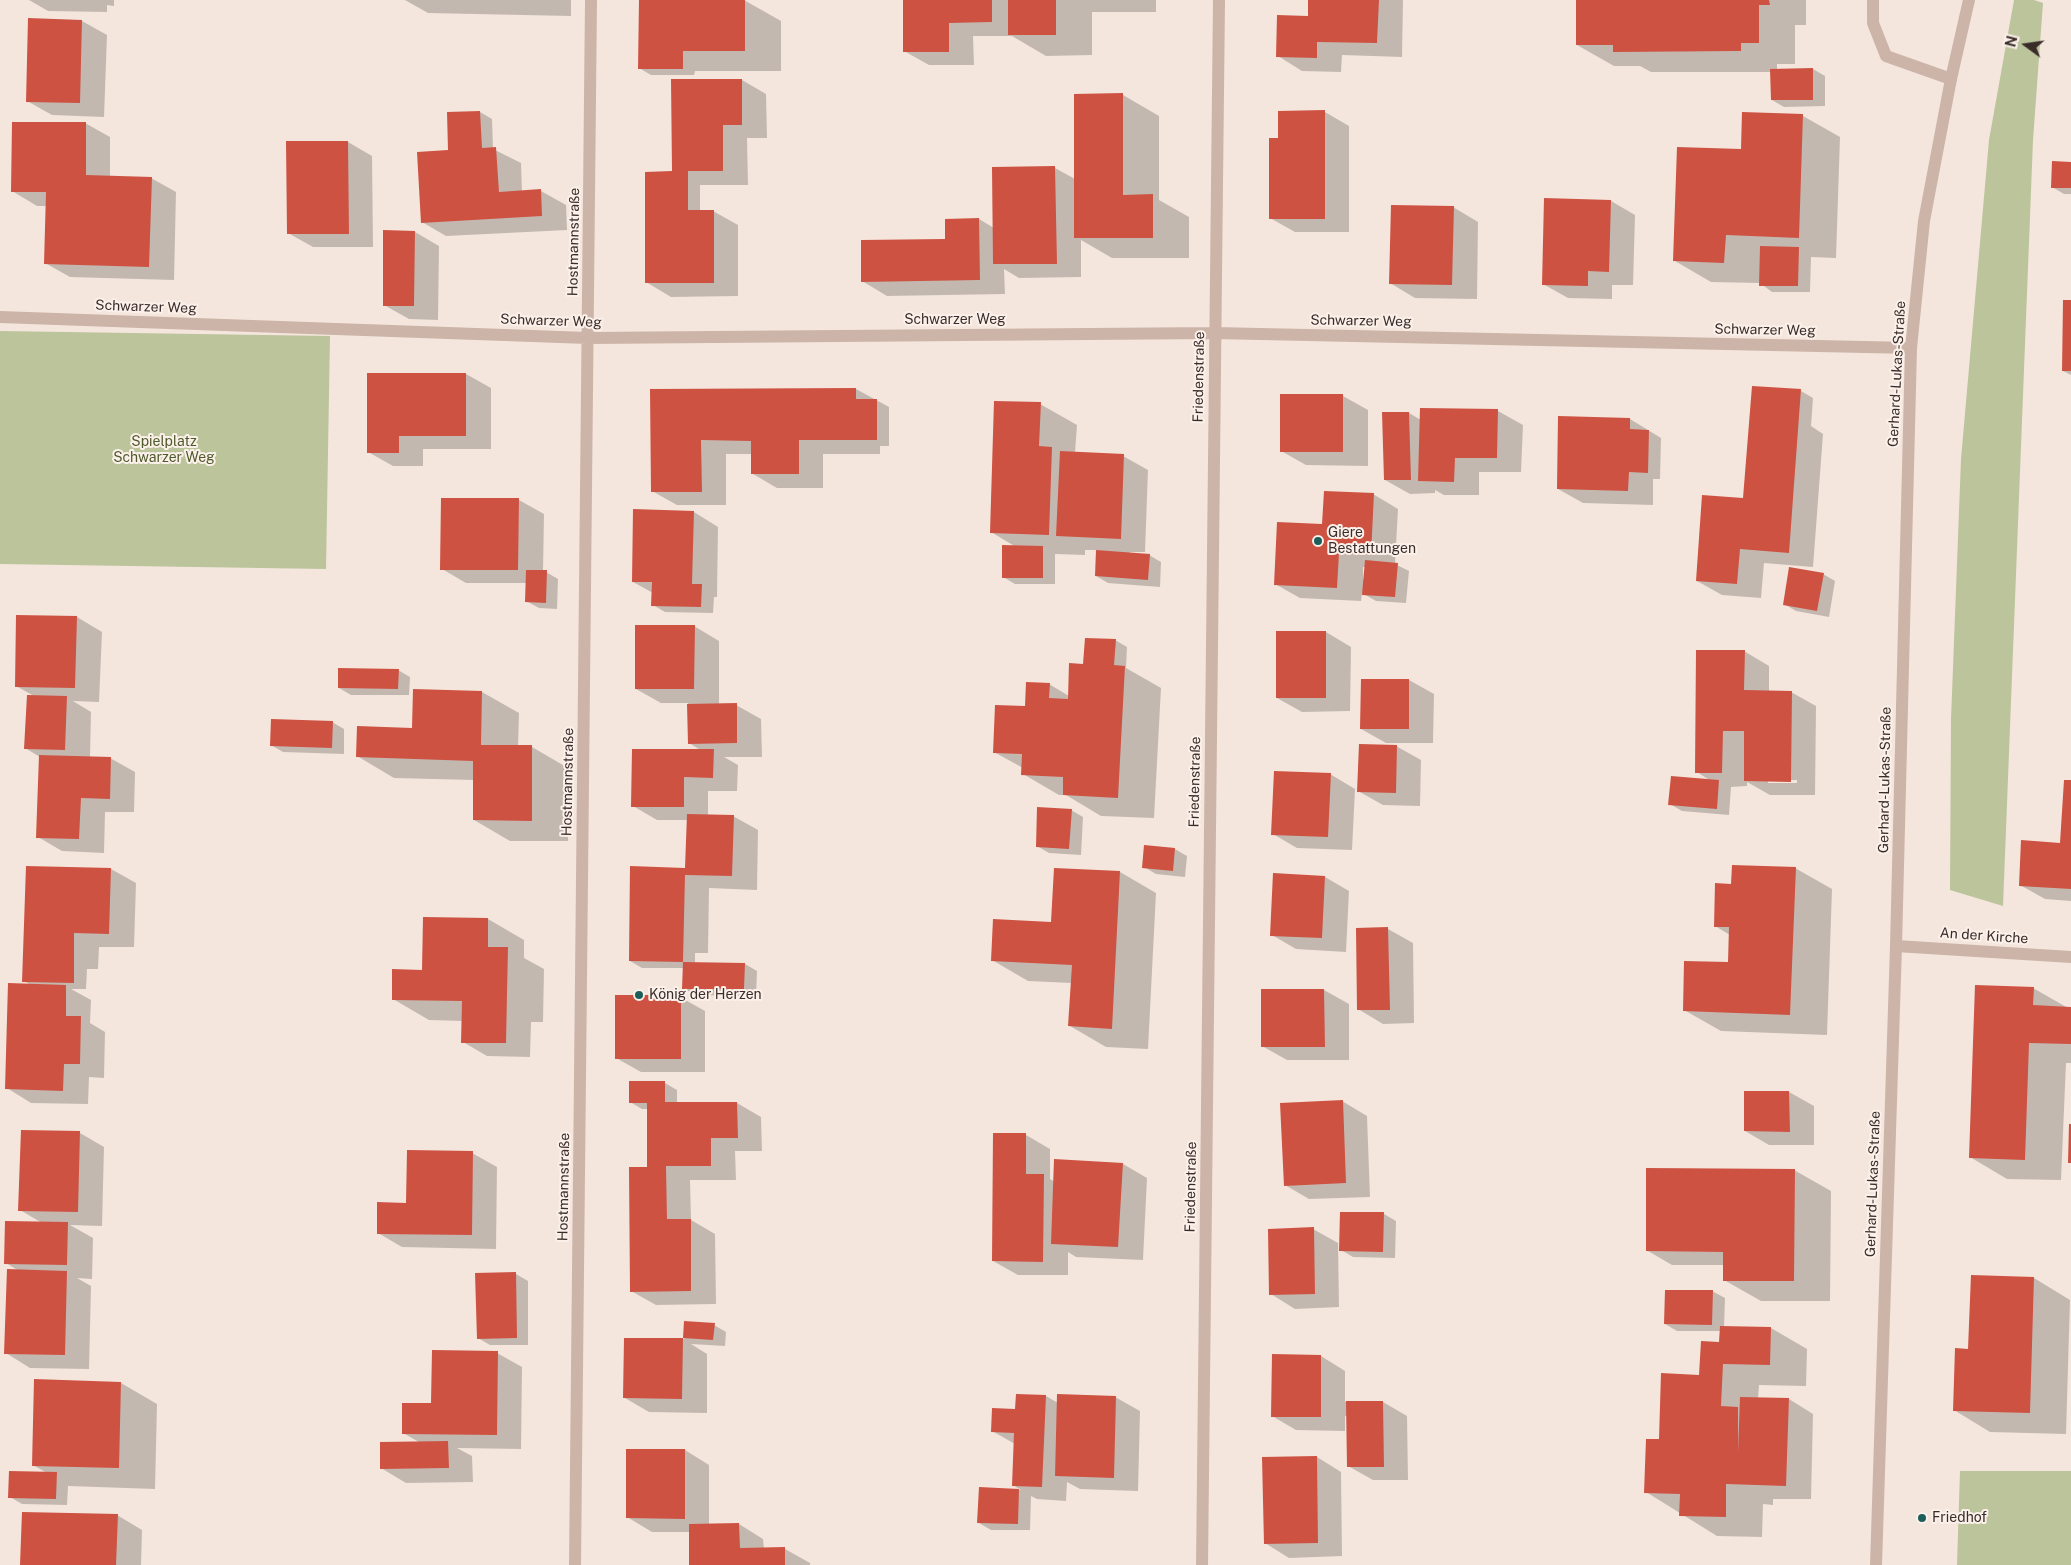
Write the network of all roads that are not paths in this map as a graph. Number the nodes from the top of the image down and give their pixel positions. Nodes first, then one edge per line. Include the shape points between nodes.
1 (591, 0) edge
2 (1219, 0) edge
3 (1873, 0) edge
4 (1969, 0) edge
5 (1951, 79) junction
6 (0, 317) edge
7 (1214, 333) junction
8 (588, 338) junction
9 (1911, 348) junction
10 (1896, 946) junction
11 (2071, 957) edge
12 (575, 1565) edge
13 (1202, 1565) edge
14 (1876, 1565) edge

1 - 8 street, Hostmannstraße
2 - 7 street, Friedenstraße
3 - 5 street via 1873,23 1886,56
4 - 5 street, Gerhard-Lukas-Straße
5 - 9 street, Gerhard-Lukas-Straße via 1924,221
6 - 8 street, Schwarzer Weg
7 - 8 street, Schwarzer Weg
7 - 9 street, Schwarzer Weg
7 - 13 street, Friedenstraße
8 - 12 street, Hostmannstraße
9 - 10 street, Gerhard-Lukas-Straße
10 - 11 street, An der Kirche
10 - 14 street, Gerhard-Lukas-Straße

